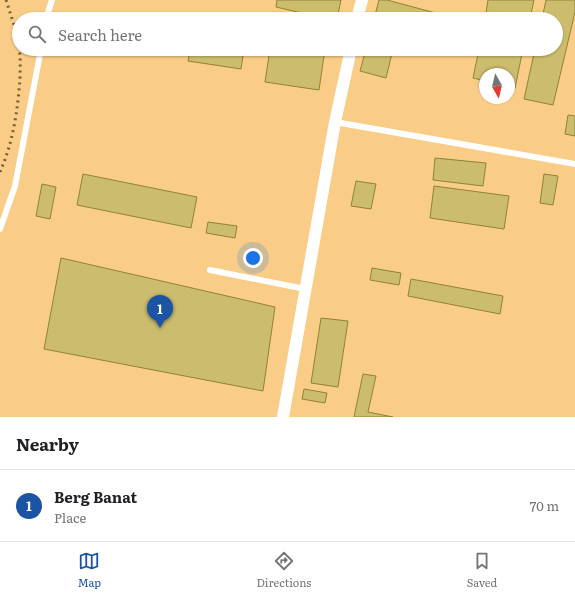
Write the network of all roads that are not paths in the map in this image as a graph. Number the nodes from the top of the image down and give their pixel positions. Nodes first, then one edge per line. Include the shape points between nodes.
1 (52, 0) edge
2 (362, 0) edge
3 (48, 12) edge
4 (359, 12) edge
5 (40, 56) edge
6 (349, 56) edge
7 (335, 122) junction
8 (575, 164) edge
9 (0, 229) edge
10 (210, 270) dead end
11 (305, 289) junction
12 (283, 417) edge

1 - 3 lane
2 - 4 street
5 - 9 lane via 15,186
6 - 7 street
7 - 8 lane
7 - 11 street
10 - 11 lane
11 - 12 street

